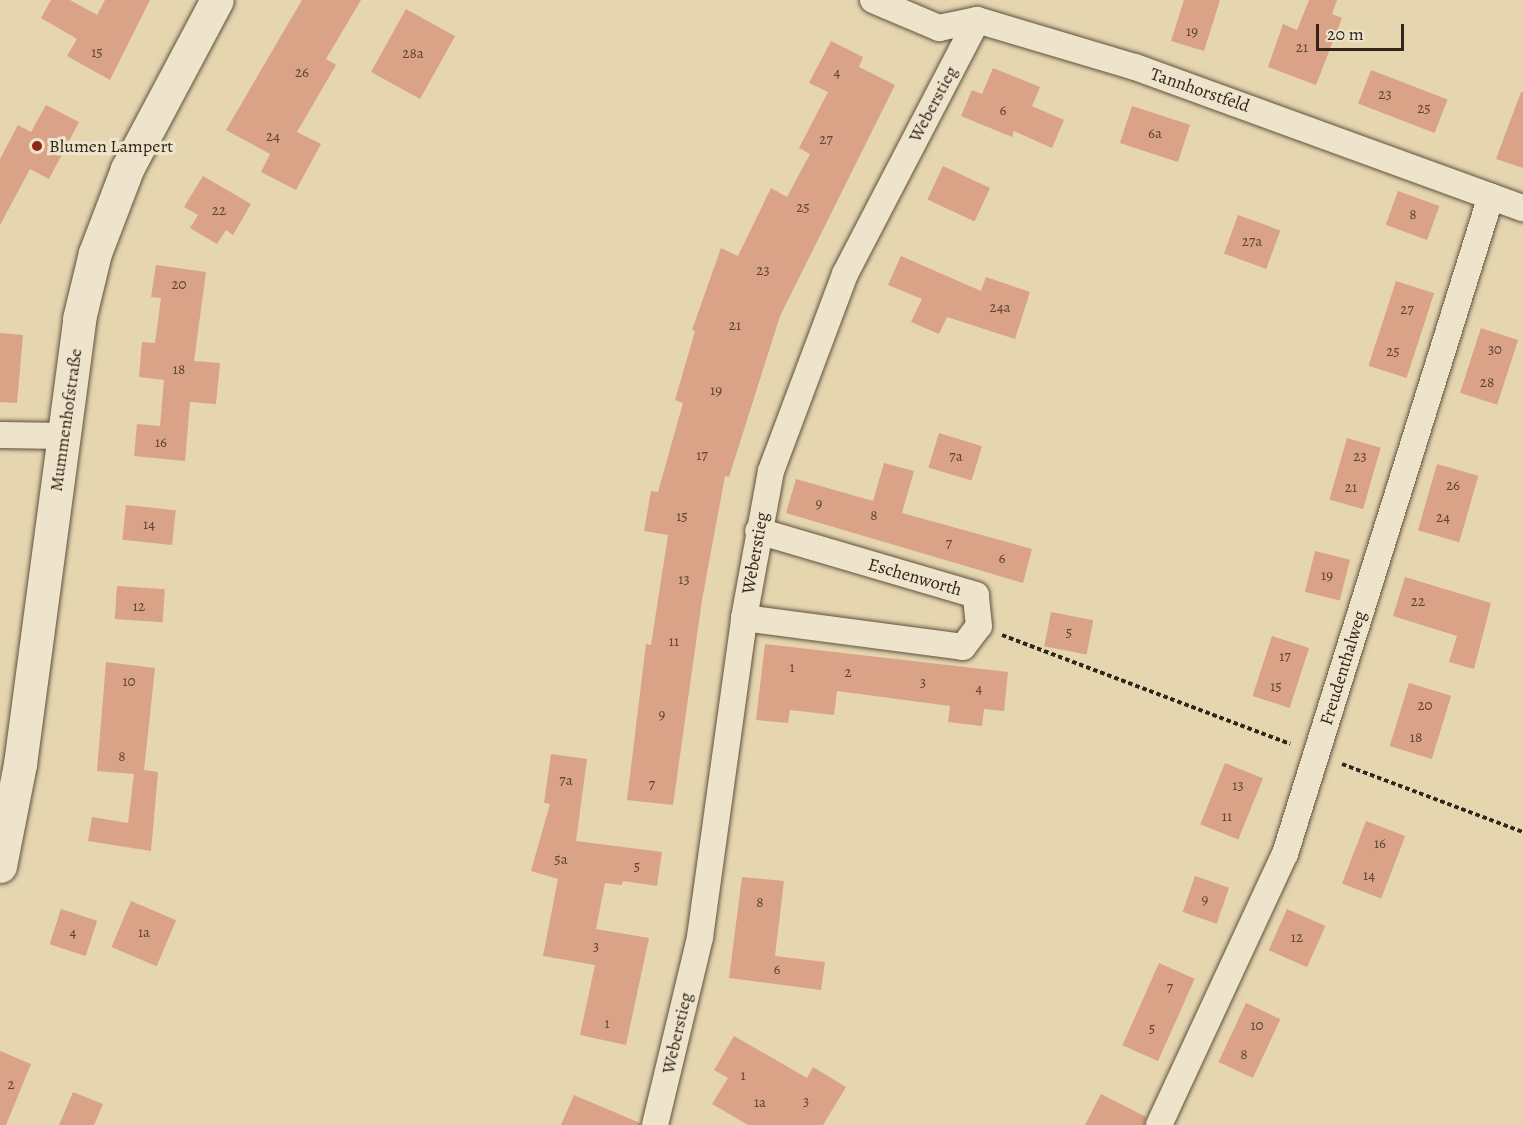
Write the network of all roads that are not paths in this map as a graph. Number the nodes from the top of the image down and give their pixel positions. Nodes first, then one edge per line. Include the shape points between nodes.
1 (217, 0) edge
2 (873, 0) edge
3 (977, 20) junction
4 (1491, 196) junction
5 (1523, 208) edge
6 (0, 435) edge
7 (64, 436) junction
8 (758, 531) junction
9 (744, 618) junction
10 (0, 866) edge
11 (654, 1125) edge
12 (1160, 1125) edge

1 - 7 street, Mummenhofstraße via 127,169 94,253 80,319
2 - 3 street, Tannhorstfeld via 939,28
3 - 4 street, Tannhorstfeld via 1135,67
3 - 8 street, Weberstieg via 845,274 771,471
4 - 5 street, Tannhorstfeld
4 - 12 street, Freudenthalweg via 1285,854
6 - 7 street
7 - 10 street, Mummenhofstraße via 20,764
8 - 9 street, Weberstieg
8 - 9 street, Eschenworth via 976,595 979,626 963,647
9 - 11 street, Weberstieg via 700,937

